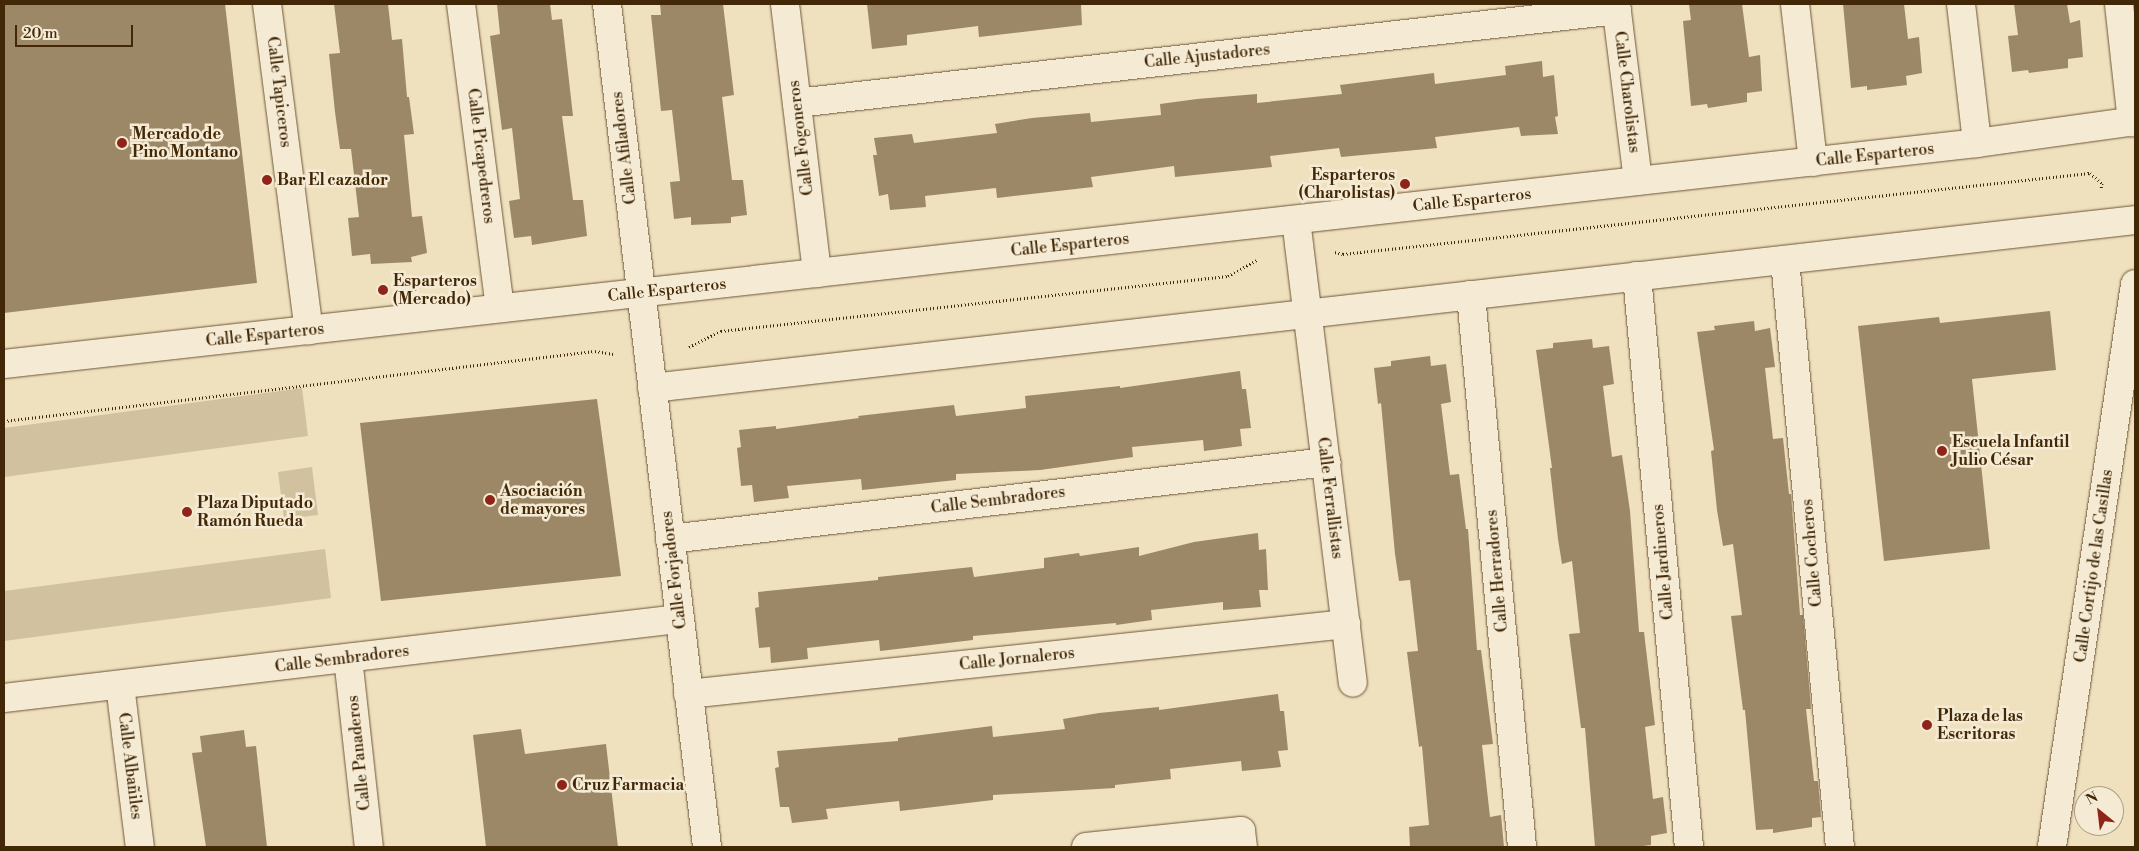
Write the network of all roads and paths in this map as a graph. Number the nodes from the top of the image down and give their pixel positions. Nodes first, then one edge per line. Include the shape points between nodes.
1 (267, 4) edge
2 (461, 4) edge
3 (607, 4) edge
4 (785, 4) edge
5 (1795, 4) edge
6 (1961, 4) edge
7 (2119, 4) edge
8 (1616, 7) edge
9 (797, 103) junction
10 (2134, 122) edge
11 (1977, 143) junction
12 (1813, 162) junction
13 (1638, 181) junction
14 (2101, 191) dead end
15 (1296, 220) junction
16 (2135, 220) edge
17 (1329, 250) dead end
18 (1265, 256) dead end
19 (1784, 260) junction
20 (817, 273) junction
21 (1637, 276) junction
22 (2135, 284) edge
23 (641, 293) junction
24 (1471, 296) junction
25 (500, 308) junction
26 (1307, 314) junction
27 (309, 330) junction
28 (688, 348) dead end
29 (620, 355) dead end
30 (4, 364) edge
31 (652, 388) junction
32 (4, 421) edge
33 (1326, 462) junction
34 (670, 539) junction
35 (679, 619) junction
36 (1346, 624) junction
37 (348, 658) junction
38 (1353, 682) dead end
39 (120, 685) junction
40 (688, 694) junction
41 (4, 698) edge
42 (1242, 839) edge
43 (140, 847) edge
44 (369, 847) edge
45 (706, 847) edge
46 (1086, 847) edge
47 (1522, 847) edge
48 (1688, 847) edge
49 (1840, 847) edge
50 (2052, 847) edge

1 - 27 street, Calle Tapiceros
2 - 25 street, Calle Picapedreros
3 - 23 street, Calle Afiladores
4 - 9 street, Calle Fogoneros
5 - 12 street
6 - 11 street
7 - 10 street
8 - 9 street, Calle Ajustadores
8 - 13 street, Calle Charolistas
9 - 20 street, Calle Fogoneros
10 - 11 street, Calle Esparteros
11 - 12 street, Calle Esparteros
12 - 13 street, Calle Esparteros
13 - 15 street, Calle Esparteros
14 - 17 path via 2102,183 2090,173 1353,253
15 - 20 street, Calle Esparteros
15 - 26 street, Calle Ferrallistas
16 - 19 street
18 - 28 path via 1228,276 721,332
19 - 21 street
19 - 49 street, Calle Cocheros
20 - 23 street, Calle Esparteros
21 - 24 street
21 - 48 street, Calle Jardineros
22 - 50 street, Calle Cortijo de las Casillas
23 - 25 street, Calle Esparteros
23 - 31 street, Calle Forjadores
24 - 26 street
24 - 47 street, Calle Herradores
25 - 27 street, Calle Esparteros
26 - 31 street
26 - 33 street, Calle Ferrallistas
27 - 30 street, Calle Esparteros
29 - 32 path via 595,351
31 - 34 street, Calle Forjadores
33 - 34 street, Calle Sembradores
33 - 36 street, Calle Ferrallistas
34 - 35 street, Calle Forjadores
35 - 37 street, Calle Sembradores
35 - 40 street, Calle Forjadores
36 - 38 street, Calle Ferrallistas
36 - 40 street, Calle Jornaleros
37 - 39 street, Calle Sembradores
37 - 44 street, Calle Panaderos
39 - 41 street, Calle Sembradores
39 - 43 street, Calle Albañiles
40 - 45 street, Calle Forjadores
42 - 46 street

